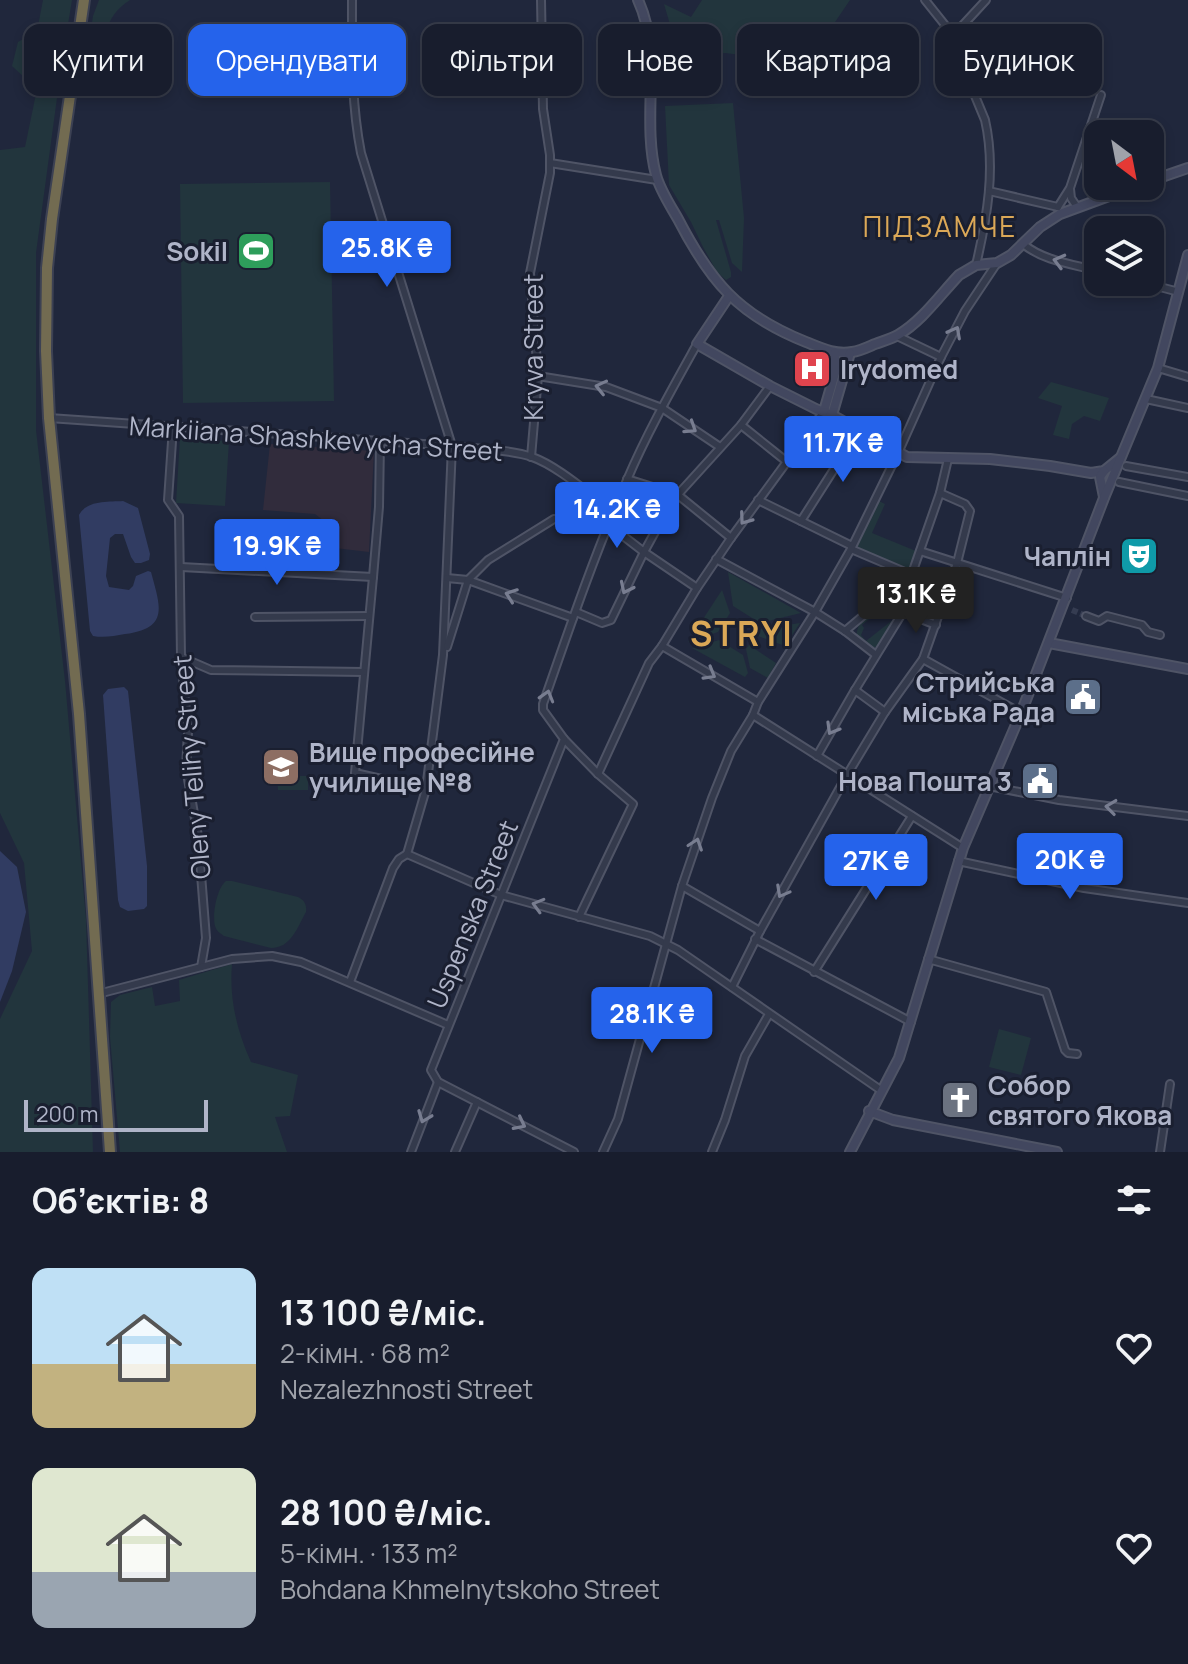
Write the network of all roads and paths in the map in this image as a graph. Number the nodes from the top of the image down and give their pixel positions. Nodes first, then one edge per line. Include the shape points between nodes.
1 (352, 0) edge
2 (541, 0) edge
3 (925, 0) edge
4 (986, 0) edge
5 (640, 1) edge
6 (86, 3) edge
7 (944, 24) edge
8 (964, 24) edge
9 (975, 96) edge
10 (1101, 96) edge
11 (550, 163) junction
12 (1188, 168) edge
13 (1164, 176) edge
14 (657, 180) junction
15 (1070, 188) junction
16 (989, 191) junction
17 (1097, 200) edge
18 (1077, 207) junction
19 (1059, 210) junction
20 (1023, 244) junction
21 (1188, 255) edge
22 (997, 263) junction
23 (976, 265) junction
24 (1084, 267) edge
25 (1164, 291) edge
26 (729, 296) junction
27 (1179, 297) junction
28 (897, 336) junction
29 (697, 344) junction
30 (835, 353) junction
31 (850, 353) junction
32 (941, 357) junction
33 (1158, 368) junction
34 (538, 376) junction
35 (1188, 377) edge
36 (770, 386) junction
37 (1146, 399) junction
38 (662, 408) junction
39 (1188, 408) edge
40 (828, 413) junction
41 (49, 418) junction
42 (741, 425) junction
43 (173, 427) junction
44 (859, 430) junction
45 (380, 441) junction
46 (452, 446) junction
47 (720, 447) junction
48 (898, 453) junction
49 (531, 457) junction
50 (948, 459) junction
51 (786, 461) junction
52 (1124, 462) junction
53 (1102, 475) junction
54 (1188, 477) edge
55 (627, 479) junction
56 (1116, 480) junction
57 (940, 493) junction
58 (678, 495) junction
59 (1188, 496) edge
60 (1104, 498) junction
61 (758, 500) junction
62 (614, 512) junction
63 (554, 519) dead end
64 (801, 521) junction
65 (609, 525) junction
66 (731, 538) junction
67 (851, 547) junction
68 (920, 551) junction
69 (644, 552) junction
70 (716, 559) junction
71 (957, 563) junction
72 (181, 567) junction
73 (912, 575) junction
74 (373, 577) junction
75 (447, 578) junction
76 (468, 580) junction
77 (697, 588) junction
78 (1066, 605) junction
79 (815, 612) junction
80 (903, 612) junction
81 (575, 615) junction
82 (369, 616) junction
83 (1086, 616) tunnel mouth
84 (255, 617) dead end
85 (936, 625) junction
86 (845, 631) junction
87 (1160, 635) dead end
88 (1049, 643) junction
89 (662, 646) junction
90 (876, 655) junction
91 (181, 657) junction
92 (923, 659) junction
93 (443, 662) junction
94 (1188, 669) edge
95 (364, 672) junction
96 (855, 690) junction
97 (758, 702) junction
98 (885, 712) junction
99 (1021, 713) junction
100 (753, 715) junction
101 (564, 739) junction
102 (817, 756) junction
103 (598, 774) junction
104 (847, 775) junction
105 (989, 786) junction
106 (426, 789) junction
107 (912, 816) junction
108 (1188, 816) edge
109 (963, 848) junction
110 (407, 854) junction
111 (958, 861) junction
112 (682, 886) junction
113 (501, 895) junction
114 (1188, 903) edge
115 (579, 917) junction
116 (760, 931) junction
117 (755, 939) junction
118 (666, 944) junction
119 (928, 959) junction
120 (201, 967) junction
121 (814, 972) junction
122 (350, 982) junction
123 (732, 987) junction
124 (98, 994) junction
125 (769, 1014) junction
126 (911, 1022) junction
127 (448, 1025) junction
128 (1077, 1054) dead end
129 (438, 1082) junction
130 (1170, 1084) dead end
131 (882, 1091) junction
132 (477, 1102) junction
133 (869, 1111) junction
134 (110, 1152) edge
135 (411, 1152) edge
136 (455, 1152) edge
137 (574, 1152) edge
138 (603, 1152) edge
139 (712, 1152) edge
140 (850, 1152) edge
141 (1057, 1152) edge
142 (1160, 1152) edge

1 - 46 street via 352,91 361,153
2 - 11 street, Kryva Street via 543,109
3 - 7 street
4 - 8 street
5 - 14 main road via 650,52 650,137
6 - 41 highway via 47,268
9 - 16 street via 985,120
10 - 15 street
11 - 14 street
11 - 34 street, Kryva Street via 530,273
12 - 13 main road
14 - 26 main road via 703,265
15 - 18 street
15 - 19 street
16 - 19 street
16 - 23 street
17 - 18 main road
18 - 19 main road
19 - 20 main road
20 - 22 main road
24 -> 20 street via 1048,258
21 - 27 main road
22 - 23 main road
32 -> 22 street
23 - 28 main road
25 - 27 street
26 - 29 main road
26 - 30 main road via 772,326
27 - 33 main road
28 - 31 main road
28 - 32 street
29 - 36 main road
29 - 38 street
30 - 31 main road
30 - 40 main road
31 - 40 main road
32 - 48 street
33 - 35 street
33 - 37 main road
38 -> 34 street via 606,387
34 - 49 street, Kryva Street
36 - 40 main road
36 - 42 street
37 - 39 street
37 - 52 main road
38 -> 47 street
38 - 55 street
40 - 44 main road
40 - 51 street
41 - 43 street, Markiiana Shashkevycha Street
41 - 124 highway via 79,714
42 - 47 street
42 - 51 street
43 - 45 street, Markiiana Shashkevycha Street
43 - 72 street, Oleny Telihy Street via 168,500 179,516
44 - 48 main road
44 - 64 street
45 - 46 street, Markiiana Shashkevycha Street
45 - 74 street
46 - 49 street, Markiiana Shashkevycha Street
46 - 75 street
47 - 58 street
48 - 50 main road
48 - 67 street
49 - 62 street, Markiiana Shashkevycha Street
50 - 53 main road via 990,459
50 - 57 street
51 - 61 street
52 - 53 main road
52 - 54 street
52 - 56 main road
53 - 56 main road via 1110,472
53 - 60 main road
55 - 58 street
55 - 62 street
56 - 59 street
56 - 60 main road
57 - 68 street
57 - 71 street via 970,511
58 - 66 street
58 - 69 street
60 - 78 main road
61 - 64 street
61 -> 66 street
62 - 65 street
63 - 76 street via 488,560
64 - 67 street
65 - 69 street
65 - 81 street
66 - 70 street
67 - 73 street
67 - 79 street
68 - 71 street
68 - 73 street
69 - 77 street
69 -> 81 street via 611,620 602,623
70 - 77 street
70 - 79 street
71 - 78 street
71 - 85 street
72 - 74 street
72 - 91 street, Oleny Telihy Street
73 - 80 street
73 - 86 street
74 - 82 street
75 - 76 street
75 - 93 street
81 -> 76 street
76 - 93 street
77 - 89 street
78 - 88 main road
79 - 86 street
79 - 97 street
80 - 85 street
80 - 90 street
101 -> 81 street via 543,704
82 - 84 street
82 - 95 street
83 - 87 street via 1099,621 1107,616
85 - 92 street
86 - 90 street
88 - 94 main road
88 - 99 main road
89 -> 97 street
89 - 103 street via 649,663
90 - 96 street
91 - 95 street via 211,670
91 - 120 street, Oleny Telihy Street via 186,768 206,938
92 - 98 street
92 - 99 street
93 - 106 street
95 - 106 street via 355,773
96 - 98 street
96 -> 102 street
97 - 100 street
98 - 104 street
99 - 105 main road
100 - 102 street
112 -> 100 street via 731,751
101 - 103 street
101 - 113 street, Uspenska Street
102 - 104 street
103 - 115 street via 633,804
104 - 107 street
104 -> 116 street
108 -> 105 street
105 - 109 main road
106 - 110 street
107 - 109 street
107 - 121 street
109 - 111 main road
110 - 113 street
110 - 122 street via 393,868
111 - 114 street
111 - 119 main road
112 - 116 street
112 - 118 street
115 -> 113 street
113 - 127 street, Uspenska Street
115 - 118 street
116 - 117 street
117 - 121 street
117 - 123 street
118 - 123 street
118 - 138 street via 618,1119
119 - 126 main road
119 - 128 street via 1046,992 1063,1045 1068,1053
120 - 122 street via 272,956
120 - 124 street
121 - 126 street
122 - 127 street
123 - 125 street
124 - 134 highway
125 - 131 street
125 - 139 street via 745,1056
126 - 131 main road
127 - 129 street, Uspenska Street via 431,1070
129 - 132 street
129 -> 135 street
130 - 142 street
131 - 133 main road
132 - 136 street
132 -> 137 street
133 - 140 main road
133 - 141 main road

